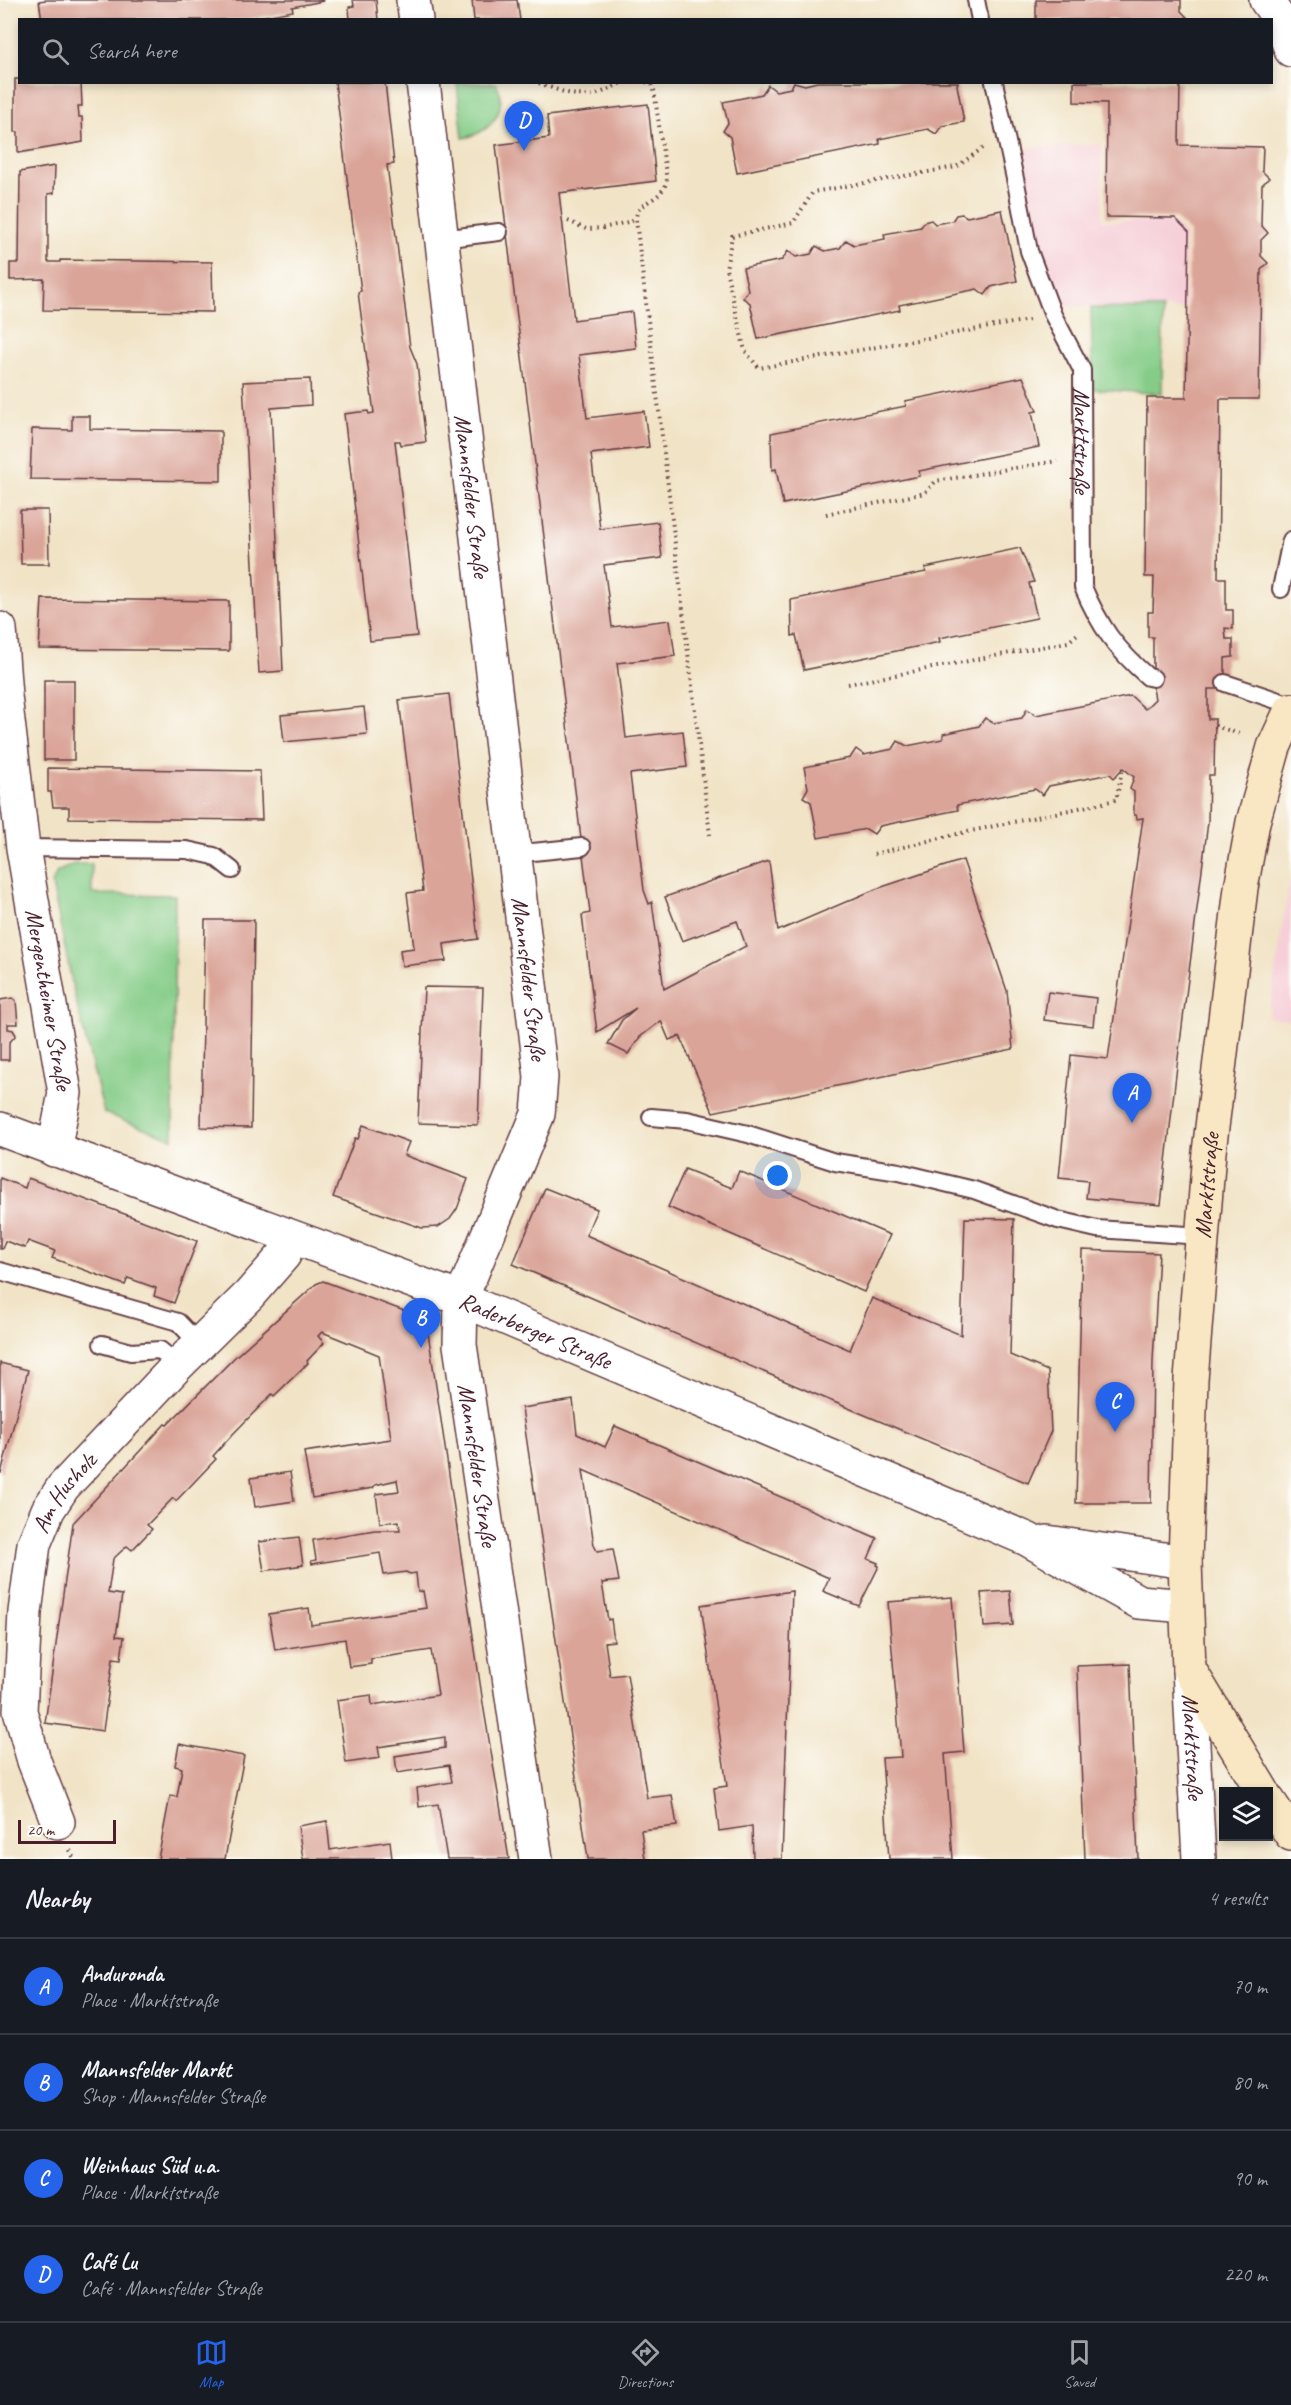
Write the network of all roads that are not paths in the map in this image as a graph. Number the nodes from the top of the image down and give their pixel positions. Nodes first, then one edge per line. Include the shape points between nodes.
1 (413, 0) edge
2 (976, 0) edge
3 (1266, 0) edge
4 (416, 18) edge
5 (980, 18) edge
6 (1291, 50) edge
7 (423, 84) edge
8 (994, 84) edge
9 (499, 232) dead end
10 (441, 238) junction
11 (1291, 540) edge
12 (1281, 589) dead end
13 (0, 629) edge
14 (1153, 678) dead end
15 (1225, 683) dead end
16 (1291, 705) edge
17 (1291, 710) edge
18 (582, 847) dead end
19 (23, 848) junction
20 (513, 854) junction
21 (232, 870) dead end
22 (651, 1116) dead end
23 (0, 1129) edge
24 (54, 1150) junction
25 (1202, 1236) junction
26 (290, 1237) junction
27 (0, 1270) edge
28 (461, 1299) junction
29 (102, 1344) dead end
30 (188, 1355) junction
31 (1027, 1539) junction
32 (1185, 1562) junction
33 (1186, 1606) junction
34 (1189, 1669) junction
35 (1261, 1787) edge
36 (1273, 1806) edge
37 (58, 1822) dead end
38 (1291, 1834) edge
39 (536, 1859) edge
40 (1199, 1859) edge

1 - 4 street
2 - 5 lane
3 - 6 street via 1280,20
7 - 10 street, Mannsfelder Straße
8 - 14 lane, Marktstraße via 1029,251 1053,315 1082,370 1083,587 1096,618 1122,654
9 - 10 lane
10 - 20 street, Mannsfelder Straße
11 - 12 lane
13 - 19 street, Mergentheimer Straße
15 - 16 lane
17 - 25 main road, Marktstraße via 1274,747 1253,822 1241,888
18 - 20 lane
19 - 21 lane via 187,850 214,856
19 - 24 street, Mergentheimer Straße via 65,1093
20 - 28 street, Mannsfelder Straße via 541,1077 538,1114
22 - 25 lane via 687,1120 748,1134 836,1162 974,1190 1058,1220 1097,1229
23 - 24 street, Raderberger Straße
24 - 26 street, Raderberger Straße
25 - 32 main road, Marktstraße via 1191,1380
26 - 28 street, Raderberger Straße
26 - 30 street, Am Husholz via 284,1255
27 - 30 lane via 178,1322
28 - 31 street, Raderberger Straße
28 - 39 street, Mannsfelder Straße via 460,1345
29 - 30 lane via 131,1352 160,1350
30 - 37 street, Am Husholz via 63,1486 34,1544 25,1612 20,1711
31 - 32 street, Raderberger Straße
31 - 33 street, Raderberger Straße via 1139,1602
32 - 33 main road, Marktstraße
33 - 34 main road, Marktstraße
34 - 35 main road, Marktstraße
34 - 40 street, Marktstraße
36 - 38 main road

